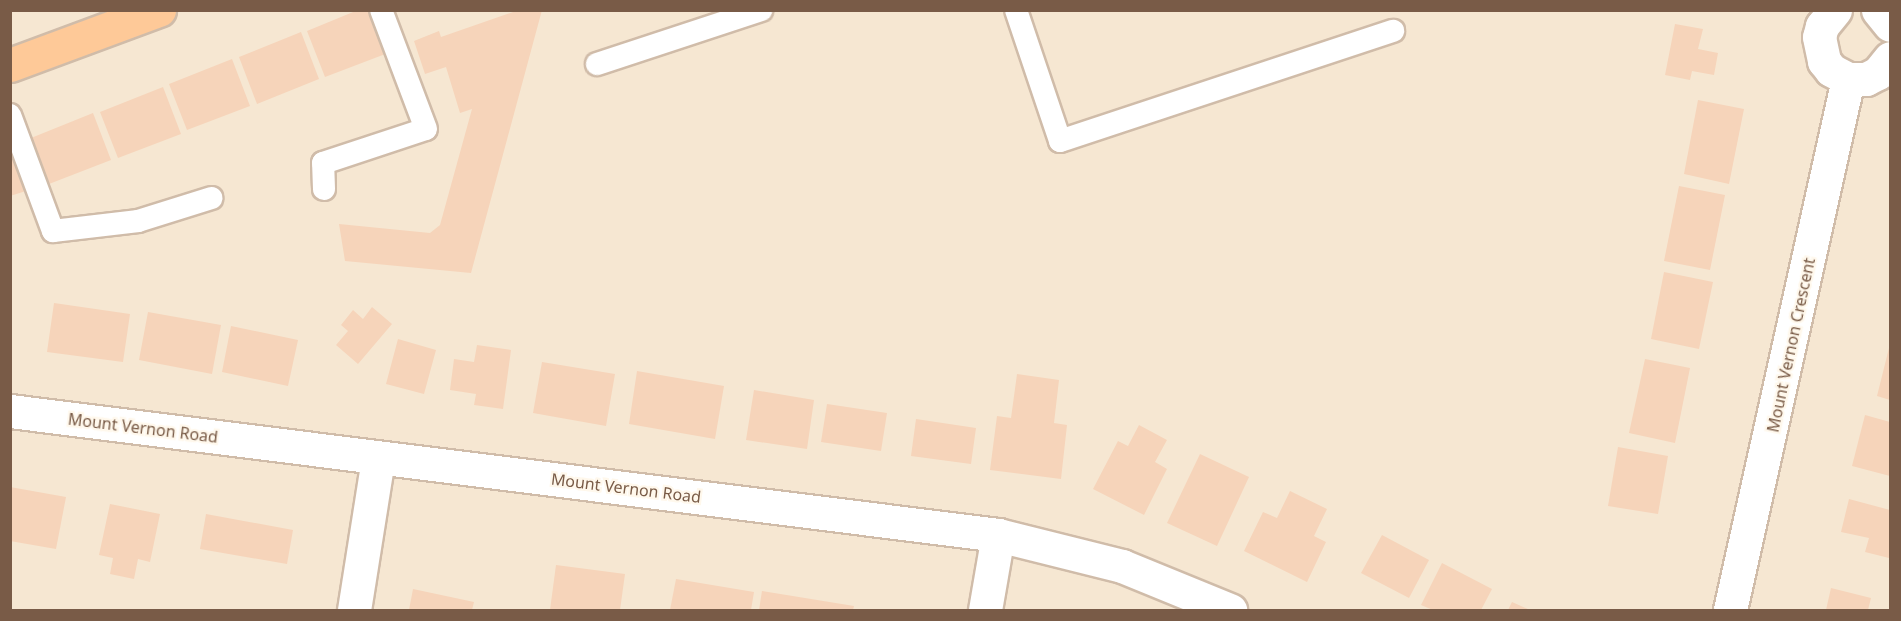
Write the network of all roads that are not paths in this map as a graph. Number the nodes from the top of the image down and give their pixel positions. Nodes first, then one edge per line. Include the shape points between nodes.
1 (159, 10) edge
2 (381, 10) edge
3 (761, 10) edge
4 (1016, 10) edge
5 (1836, 10) edge
6 (1878, 10) edge
7 (1890, 25) edge
8 (1393, 31) dead end
9 (1890, 58) edge
10 (597, 64) dead end
11 (10, 65) edge
12 (1848, 79) junction
13 (10, 115) edge
14 (324, 189) dead end
15 (212, 198) dead end
16 (10, 411) edge
17 (378, 458) junction
18 (998, 535) junction
19 (354, 610) edge
20 (985, 610) edge
21 (1230, 610) edge
22 (1730, 610) edge

1 - 11 highway
2 - 14 lane via 426,129 323,163
3 - 10 lane
4 - 8 lane via 1060,141
5 - 12 street via 1822,26 1820,50 1831,70
6 - 7 street
9 - 12 street via 1878,73 1866,79
12 - 22 street, Mount Vernon Crescent
13 - 15 lane via 53,231 138,221
16 - 17 street, Mount Vernon Road
17 - 18 street, Mount Vernon Road
17 - 19 street
18 - 20 street
18 - 21 street, Mount Vernon Road via 1122,566

